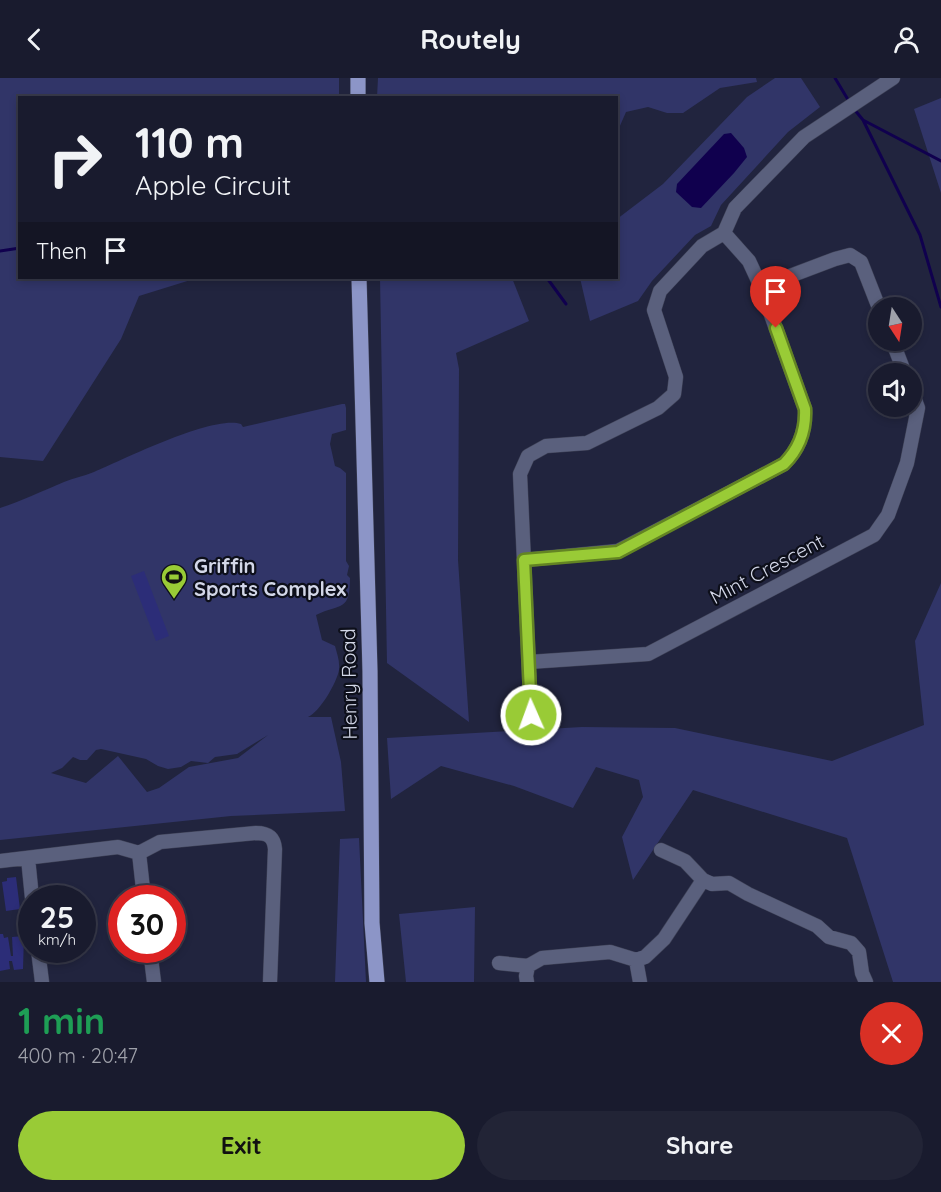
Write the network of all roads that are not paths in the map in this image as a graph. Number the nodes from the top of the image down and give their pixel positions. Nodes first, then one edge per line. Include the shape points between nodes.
1 (358, 78) edge
2 (889, 80) edge
3 (358, 96) edge
4 (724, 233) junction
5 (359, 279) edge
6 (761, 287) junction
7 (875, 297) edge
8 (916, 417) edge
9 (524, 560) junction
10 (529, 662) junction
11 (531, 715) dead end
12 (661, 850) dead end
13 (139, 853) junction
14 (28, 858) junction
15 (0, 861) edge
16 (703, 880) junction
17 (31, 885) edge
18 (143, 885) edge
19 (636, 960) junction
20 (40, 963) edge
21 (152, 963) edge
22 (499, 963) dead end
23 (528, 966) junction
24 (42, 982) edge
25 (154, 982) edge
26 (270, 982) edge
27 (377, 982) edge
28 (527, 982) edge
29 (640, 982) edge
30 (866, 982) edge

1 - 3 main road
2 - 4 street via 804,137 735,208
4 - 6 street via 750,261
4 - 9 street via 702,246 660,291 654,310 676,377 674,394 658,408 587,442 546,446 528,456 520,474
5 - 27 main road, Henry Road via 372,912
6 - 7 street via 850,255 861,262
6 - 9 street via 805,409 806,420 794,454 784,464 618,552
8 - 10 street, Mint Crescent via 907,463 888,515 874,535 648,654
9 - 10 street
10 - 11 street
12 - 16 street via 685,861
13 - 14 street via 118,847
13 - 18 street
13 - 26 street via 160,842 256,833 271,837 276,849
14 - 15 street
14 - 17 street
16 - 19 street via 664,939
16 - 30 street via 729,883 817,926 829,937 852,943 859,952
19 - 23 street via 610,952 542,958
19 - 29 street
20 - 24 street
21 - 25 street
22 - 23 street
23 - 28 street

